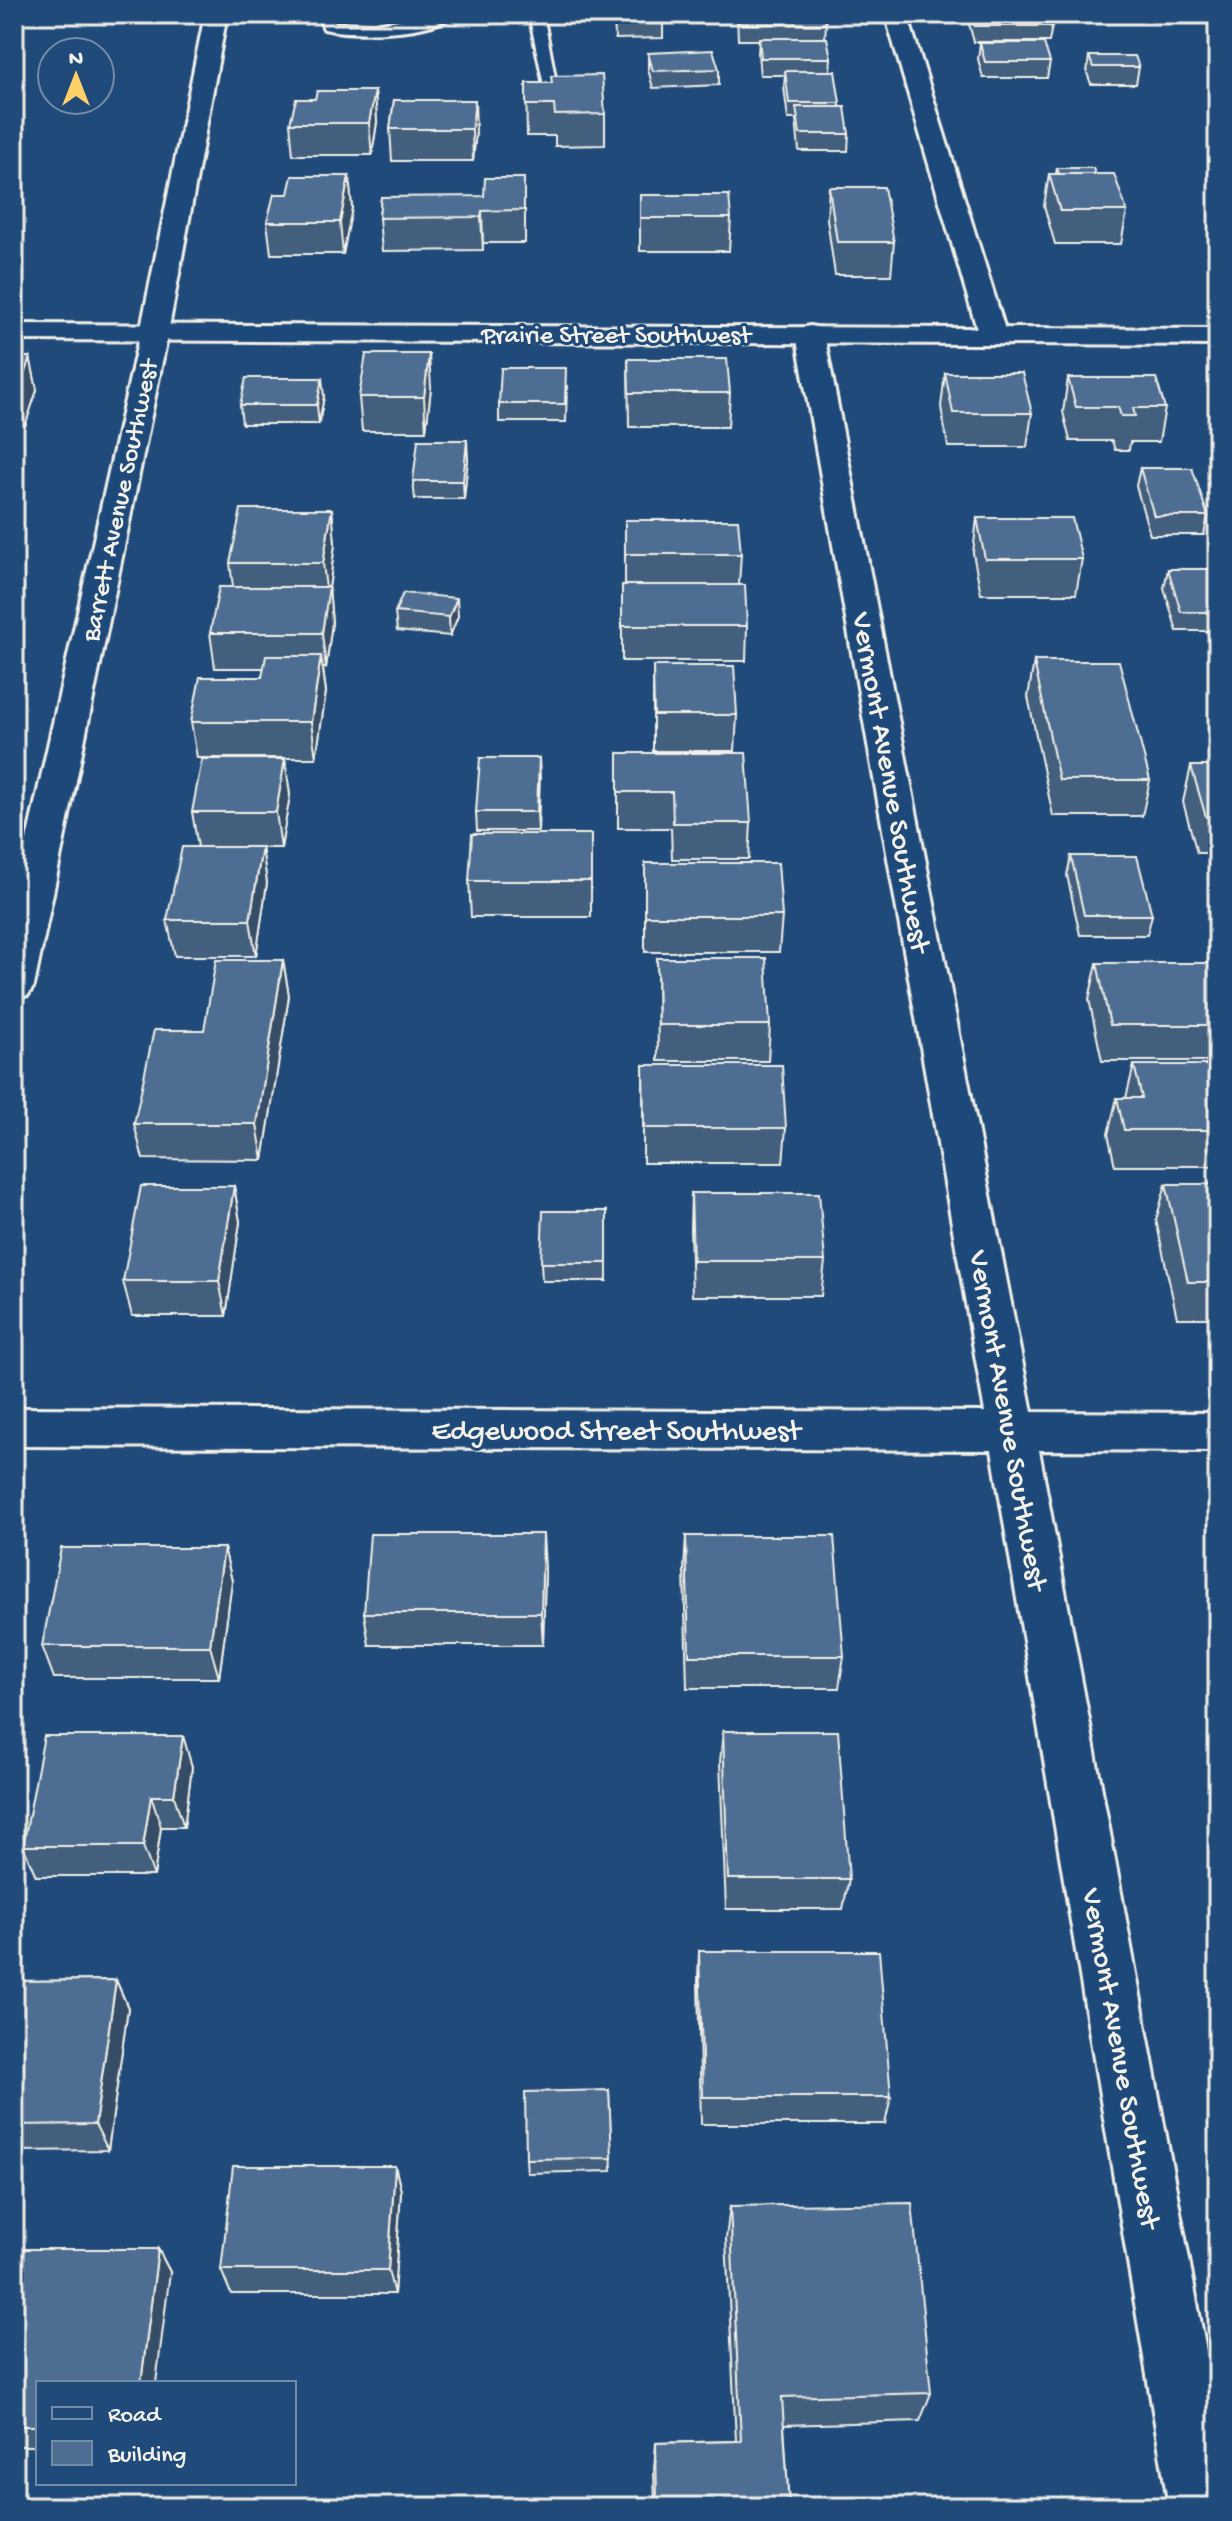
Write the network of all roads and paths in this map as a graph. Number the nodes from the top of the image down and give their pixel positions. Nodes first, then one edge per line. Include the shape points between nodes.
1 (216, 14) edge
2 (324, 14) edge
3 (449, 14) edge
4 (536, 14) edge
5 (896, 14) edge
6 (427, 17) edge
7 (552, 85) edge
8 (14, 332) edge
9 (154, 333) junction
10 (810, 334) junction
11 (993, 336) junction
12 (1218, 337) edge
13 (14, 986) edge
14 (14, 1427) edge
15 (1012, 1430) junction
16 (1218, 1432) edge
17 (1202, 2507) edge

1 - 9 street, Barrett Avenue Southwest
2 - 6 lane via 329,26 345,29 406,26
3 - 6 lane
4 - 7 lane
5 - 11 street
8 - 9 street, Prairie Street Southwest
9 - 10 street, Prairie Street Southwest
9 - 13 street, Barrett Avenue Southwest
10 - 11 street, Prairie Street Southwest
10 - 15 street, Vermont Avenue Southwest
11 - 12 street, Prairie Street Southwest
14 - 15 street, Edgewood Street Southwest
15 - 16 street, Edgewood Street Southwest
15 - 17 street, Vermont Avenue Southwest

